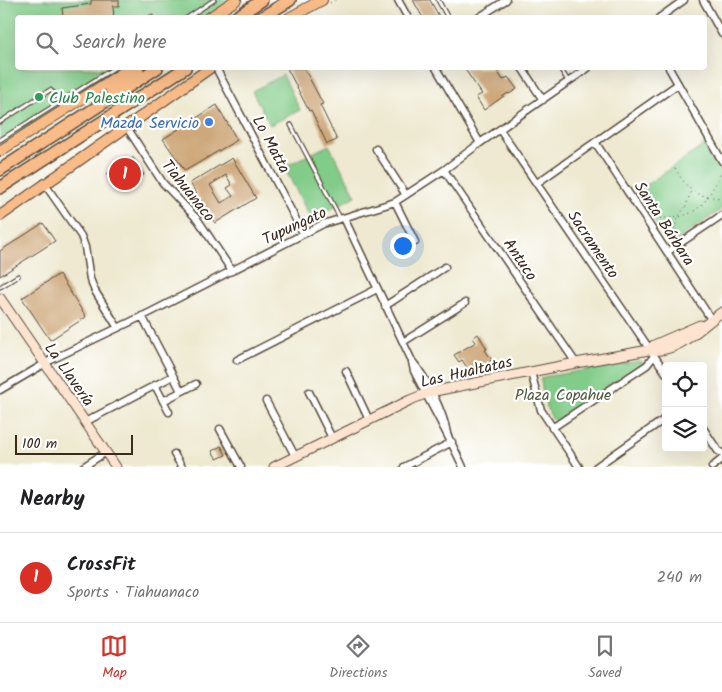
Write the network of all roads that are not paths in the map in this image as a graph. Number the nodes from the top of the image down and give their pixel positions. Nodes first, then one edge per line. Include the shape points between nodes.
1 (214, 0) edge
2 (236, 0) edge
3 (262, 0) edge
4 (290, 0) edge
5 (322, 0) edge
6 (398, 0) edge
7 (438, 0) edge
8 (506, 0) edge
9 (684, 0) edge
10 (703, 0) edge
11 (192, 15) edge
12 (214, 15) edge
13 (240, 15) edge
14 (266, 15) edge
15 (296, 15) edge
16 (406, 15) edge
17 (446, 15) edge
18 (489, 15) edge
19 (663, 15) edge
20 (722, 34) edge
21 (111, 70) edge
22 (127, 70) edge
23 (136, 70) edge
24 (154, 70) edge
25 (182, 70) edge
26 (207, 70) edge
27 (217, 70) edge
28 (437, 70) edge
29 (523, 70) edge
30 (561, 70) edge
31 (585, 70) edge
32 (670, 70) edge
33 (568, 82) junction
34 (678, 84) junction
35 (543, 100) junction
36 (62, 107) junction
37 (80, 120) junction
38 (0, 122) edge
39 (291, 125) dead end
40 (126, 126) junction
41 (500, 130) junction
42 (0, 140) edge
43 (595, 142) junction
44 (480, 143) junction
45 (376, 149) dead end
46 (0, 151) edge
47 (722, 161) edge
48 (0, 170) edge
49 (444, 170) junction
50 (537, 183) junction
51 (44, 184) junction
52 (0, 188) edge
53 (406, 195) junction
54 (395, 202) junction
55 (722, 215) edge
56 (0, 216) edge
57 (342, 218) junction
58 (304, 233) junction
59 (415, 242) dead end
60 (667, 252) junction
61 (445, 266) dead end
62 (232, 271) junction
63 (18, 276) dead end
64 (0, 287) edge
65 (377, 289) junction
66 (0, 298) edge
67 (465, 303) dead end
68 (385, 306) junction
69 (3, 310) edge
70 (722, 312) edge
71 (142, 316) junction
72 (711, 319) junction
73 (118, 328) junction
74 (403, 342) junction
75 (652, 353) junction
76 (237, 360) dead end
77 (44, 363) junction
78 (576, 363) junction
79 (662, 367) edge
80 (346, 371) dead end
81 (531, 372) junction
82 (173, 376) junction
83 (196, 384) dead end
84 (155, 385) junction
85 (0, 390) edge
86 (181, 392) junction
87 (309, 392) dead end
88 (428, 393) junction
89 (163, 401) junction
90 (266, 401) dead end
91 (169, 412) dead end
92 (369, 420) junction
93 (662, 421) edge
94 (85, 422) junction
95 (552, 428) junction
96 (220, 429) dead end
97 (707, 434) edge
98 (332, 438) junction
99 (452, 442) junction
100 (106, 452) junction
101 (722, 453) edge
102 (174, 454) dead end
103 (294, 456) junction
104 (722, 459) edge
105 (285, 464) edge
106 (82, 467) edge
107 (116, 467) edge
108 (182, 467) edge
109 (241, 467) edge
110 (274, 467) edge
111 (404, 467) edge
112 (463, 467) edge
113 (579, 467) edge
114 (596, 467) edge
115 (712, 467) edge

1 - 11 lane
2 - 12 main road
3 - 13 highway
4 - 14 highway
5 - 15 main road
6 - 16 street
7 - 17 lane
8 - 18 street
9 - 19 street
10 - 20 street
21 - 36 lane
22 - 36 main road
23 - 37 highway
24 - 37 highway
25 - 52 highway
26 - 40 main road
27 - 58 street, Lo Matta
28 - 44 street
29 - 35 street
30 - 33 lane
31 - 33 street, Tupungato
32 - 34 street
33 - 35 street, Tupungato
34 - 43 street
34 - 47 street
35 - 41 street, Tupungato
36 - 38 lane via 50,90
36 - 42 lane
36 - 46 main road
37 - 48 highway
39 - 57 lane
40 - 51 main road
40 - 62 street, Tiahuanaco via 163,183 198,220
41 - 44 street, Tupungato
41 - 50 street, Sacramento
43 - 50 street
43 - 60 street, Santa Bárbara
44 - 49 street, Tupungato
45 - 53 street
49 - 53 street, Tupungato
49 - 78 street, Antuco
50 - 75 street, Sacramento
51 - 56 main road
51 - 73 street via 81,236 90,279
53 - 54 street, Tupungato
54 - 57 street, Tupungato
54 - 59 street
55 - 60 street
57 - 58 street, Tupungato
57 - 65 street
58 - 62 street, Tupungato
60 - 72 street, Santa Bárbara
61 - 68 street
62 - 71 street, Tupungato
63 - 64 lane
65 - 68 street
65 - 76 street
66 - 69 street, La Llavería
67 - 74 street
68 - 74 street
69 - 77 street, La Llavería
70 - 72 street, Las Hualtatas
71 - 73 street, Tupungato
71 - 82 street
72 - 75 street, Las Hualtatas via 654,345
73 - 77 street, Tupungato
74 - 88 street via 414,371
75 - 78 street, Las Hualtatas
75 - 79 street, Sacramento
75 - 95 street, Las Hualtatas via 647,365
77 - 85 street, Tupungato
77 - 94 street, La Llavería
78 - 81 street, Las Hualtatas
80 - 92 street
81 - 88 street, Las Hualtatas
81 - 95 street via 539,405
82 - 84 street
82 - 86 street
83 - 86 street
84 - 89 street
84 - 94 street
86 - 89 street
87 - 98 street
88 - 92 street, Las Hualtatas
88 - 99 street via 440,424
89 - 91 street
90 - 103 street
92 - 98 street, Las Hualtatas
93 - 114 street
94 - 100 street, La Llavería
95 - 113 street
96 - 109 street
97 - 101 street
98 - 103 street, Las Hualtatas
99 - 111 street
99 - 112 street
100 - 106 street
100 - 107 street, La Llavería
102 - 108 street
103 - 105 street, Las Hualtatas
104 - 115 street
105 - 110 street, Las Hualtatas

